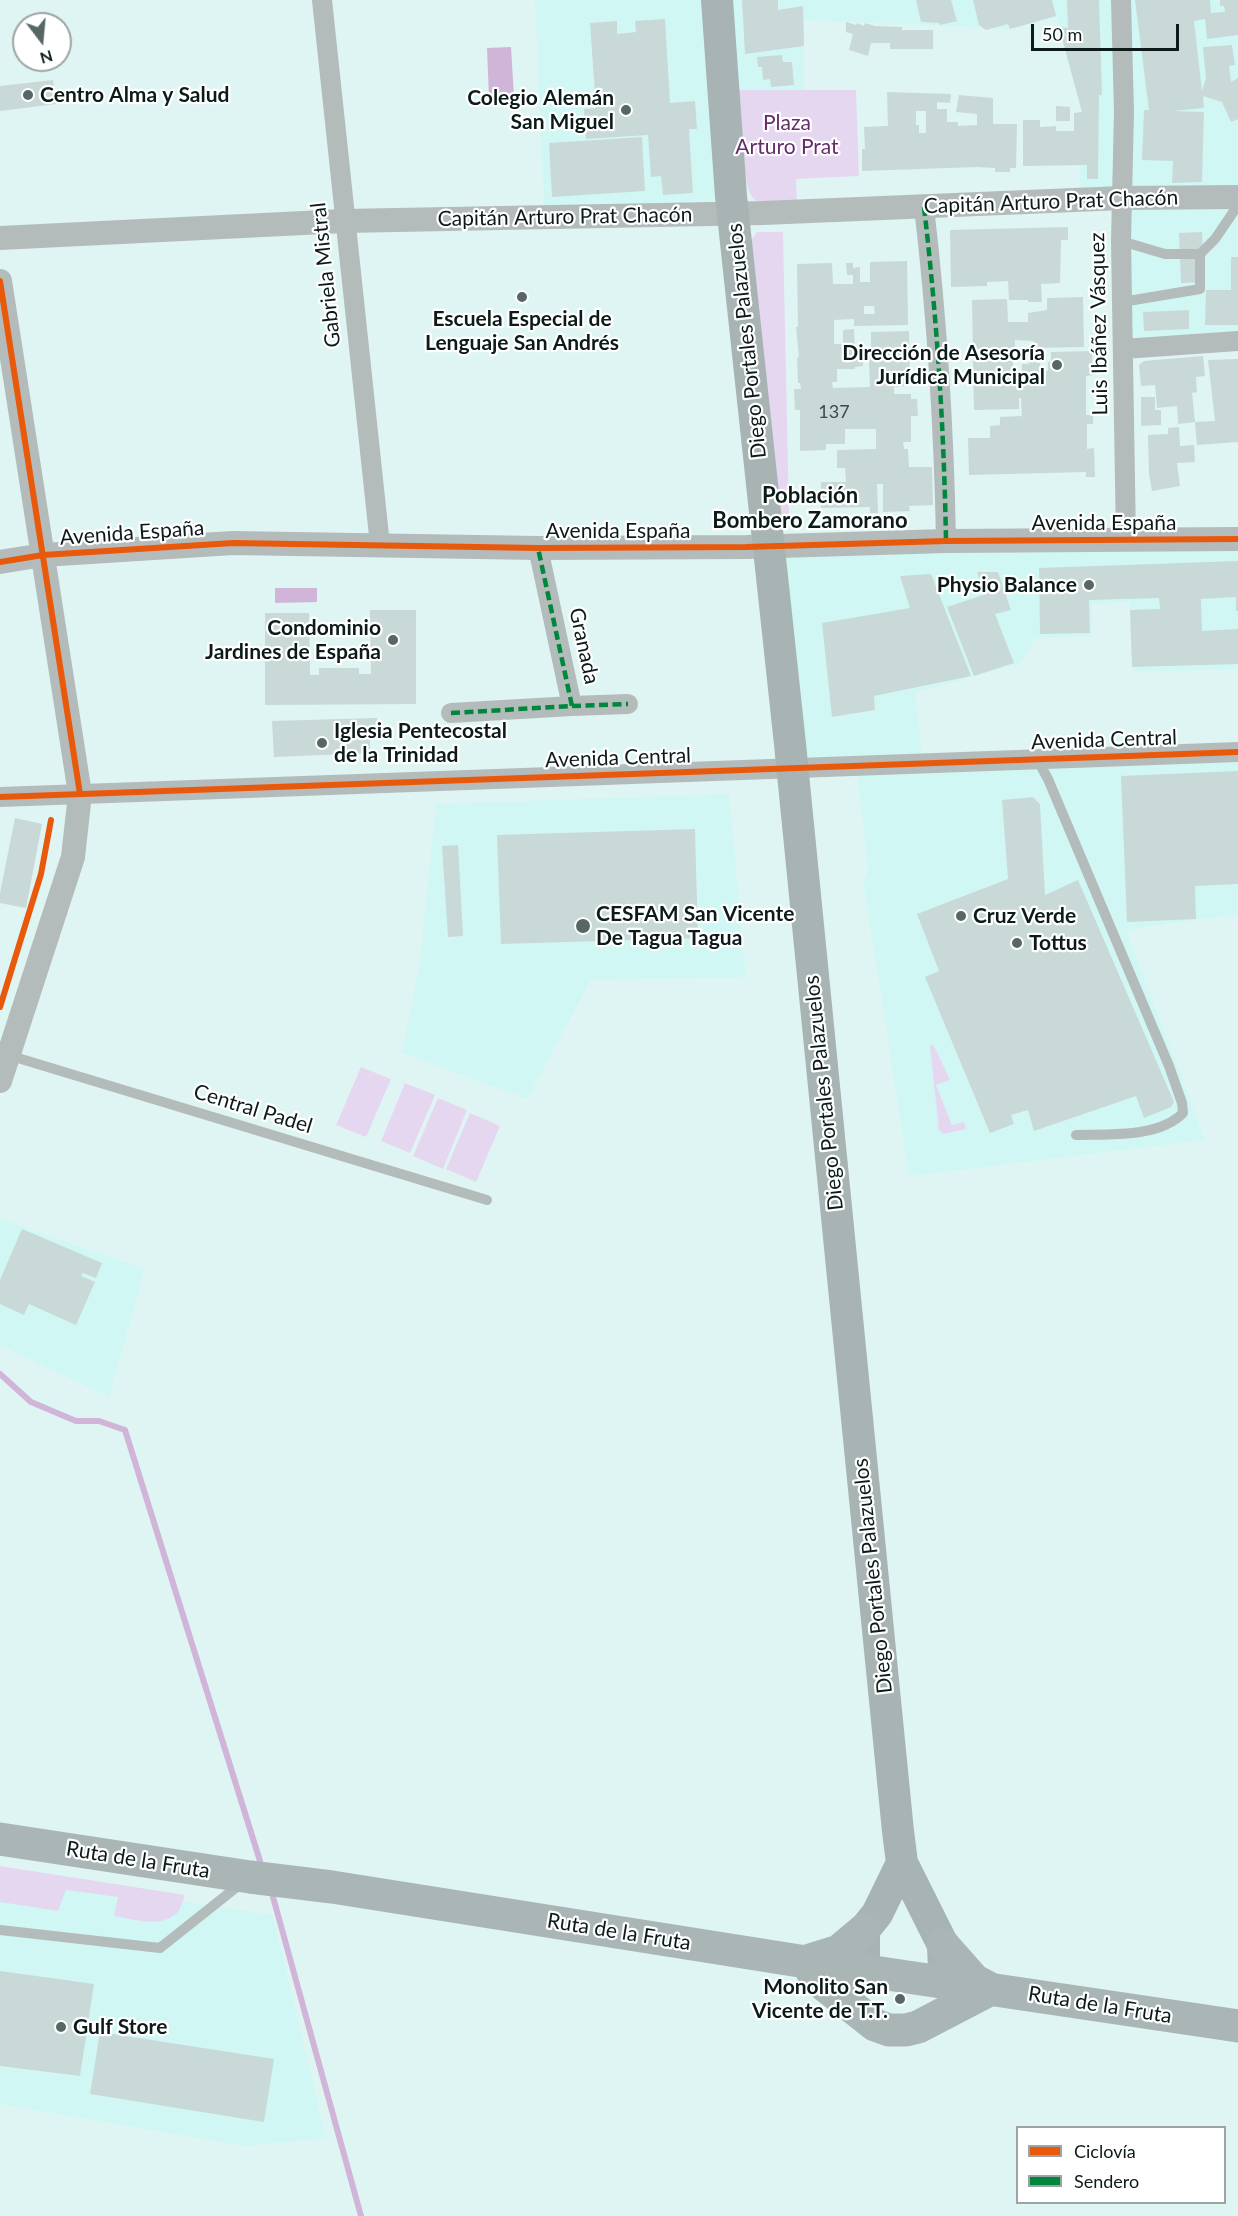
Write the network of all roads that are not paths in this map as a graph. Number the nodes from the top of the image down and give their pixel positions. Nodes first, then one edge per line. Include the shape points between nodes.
1 (322, 0) edge
2 (717, 0) edge
3 (1121, 0) edge
4 (1238, 196) edge
5 (1122, 198) junction
6 (1238, 205) edge
7 (924, 207) junction
8 (733, 214) junction
9 (344, 220) junction
10 (0, 238) edge
11 (1121, 241) junction
12 (1200, 254) junction
13 (0, 281) edge
14 (1122, 302) junction
15 (1238, 341) edge
16 (1123, 349) junction
17 (1238, 539) edge
18 (1126, 540) junction
19 (946, 541) junction
20 (380, 545) junction
21 (769, 545) junction
22 (538, 548) junction
23 (43, 555) junction
24 (0, 562) edge
25 (628, 704) dead end
26 (572, 706) junction
27 (451, 712) dead end
28 (1238, 752) edge
29 (1037, 759) junction
30 (792, 768) junction
31 (80, 794) junction
32 (0, 797) edge
33 (9, 1055) junction
34 (0, 1081) edge
35 (1076, 1135) dead end
36 (487, 1200) dead end
37 (0, 1839) edge
38 (902, 1863) junction
39 (250, 1877) junction
40 (0, 1930) edge
41 (864, 1930) junction
42 (943, 1945) junction
43 (806, 1962) junction
44 (863, 1970) junction
45 (944, 1982) junction
46 (991, 1989) junction
47 (929, 2022) junction
48 (875, 2025) junction
49 (1238, 2026) edge

1 - 9 street, Gabriela Mistral
2 - 8 main road, Diego Portales Palazuelos
3 - 5 street, Luis Ibáñez Vásquez
4 - 5 street, Capitán Arturo Prat Chacón
5 - 7 street, Capitán Arturo Prat Chacón
5 - 11 street, Luis Ibáñez Vásquez
6 - 12 lane
7 - 8 street, Capitán Arturo Prat Chacón
7 - 19 street via 944,445
8 - 9 street, Capitán Arturo Prat Chacón
8 - 21 main road, Diego Portales Palazuelos
9 - 10 street, Capitán Arturo Prat Chacón
9 - 20 street, Gabriela Mistral
11 - 12 lane via 1165,254
11 - 14 street, Luis Ibáñez Vásquez
12 - 14 lane via 1200,289
13 - 23 street
14 - 16 street, Luis Ibáñez Vásquez
15 - 16 street
16 - 18 street, Luis Ibáñez Vásquez
17 - 18 street, Avenida España
18 - 19 street, Avenida España
19 - 21 street, Avenida España
20 - 22 street, Avenida España
20 - 23 street, Avenida España via 233,543
21 - 22 street, Avenida España
21 - 30 main road, Diego Portales Palazuelos
22 - 26 street, Granada
23 - 24 street, Avenida España
23 - 31 street
25 - 26 street
26 - 27 street, Granada
28 - 29 street, Avenida Central
29 - 30 street, Avenida Central
29 - 35 lane via 1182,1102 1183,1113 1158,1128
30 - 31 street, Avenida Central
30 - 38 main road, Diego Portales Palazuelos
31 - 32 street, Avenida Central
31 - 33 street via 73,857
33 - 34 street
33 - 36 lane, Central Padel
37 - 39 highway, Ruta de la Fruta
38 - 41 main road via 877,1914
38 - 42 main road
39 - 40 lane via 160,1948
39 - 43 highway, Ruta de la Fruta
41 - 43 highway via 839,1951
41 - 44 main road
42 - 45 main road
42 - 46 highway via 974,1980
43 - 44 highway, Ruta de la Fruta
43 - 48 highway via 818,1980
44 - 45 highway, Ruta de la Fruta
44 - 48 highway via 861,1991
45 - 46 highway, Ruta de la Fruta
45 - 47 highway via 942,2000
46 - 47 highway
46 - 49 highway, Ruta de la Fruta
47 - 48 highway via 906,2030

